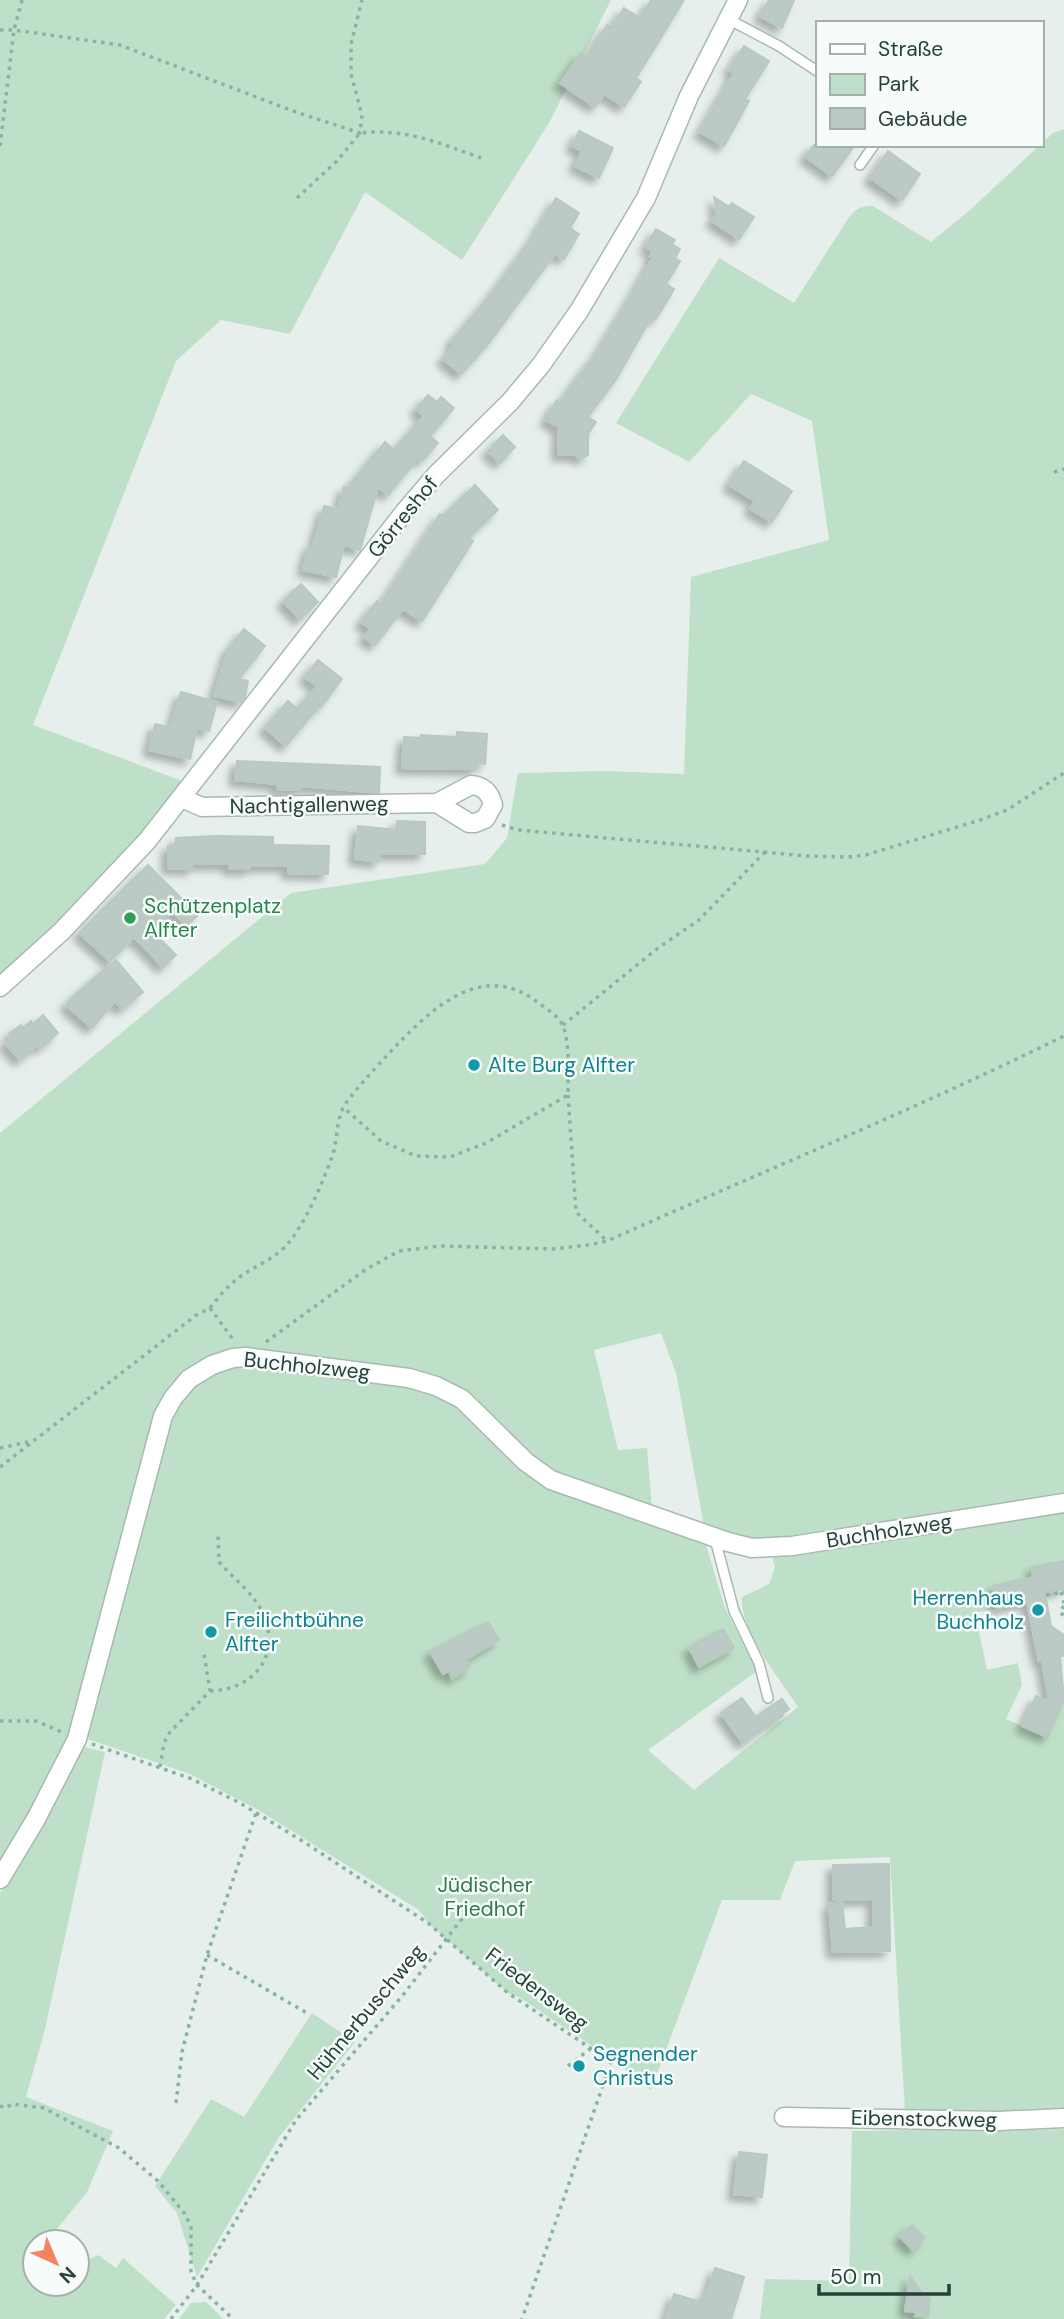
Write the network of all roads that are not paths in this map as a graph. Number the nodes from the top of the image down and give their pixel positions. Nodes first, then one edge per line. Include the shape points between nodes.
1 (738, 0) edge
2 (728, 19) junction
3 (816, 70) edge
4 (873, 147) edge
5 (860, 166) dead end
6 (182, 798) junction
7 (438, 803) junction
8 (0, 988) edge
9 (1064, 1503) edge
10 (715, 1537) junction
11 (768, 1698) dead end
12 (0, 1879) edge
13 (784, 2117) dead end
14 (1064, 2118) edge

1 - 2 street, Görreshof
2 - 3 lane
2 - 6 street, Görreshof via 646,198 567,330 510,402 406,510
4 - 5 lane
6 - 7 street, Nachtigallenweg via 202,807
6 - 8 street, Görreshof via 108,884
7 - 7 street, Nachtigallenweg via 475,823 485,819 493,805 477,785
9 - 10 street, Buchholzweg via 777,1548 752,1548
10 - 11 lane via 734,1611 759,1663
10 - 12 street, Buchholzweg via 551,1480 526,1462 462,1399 422,1381 246,1357 196,1373 163,1416 77,1739
13 - 14 street, Eibenstockweg

